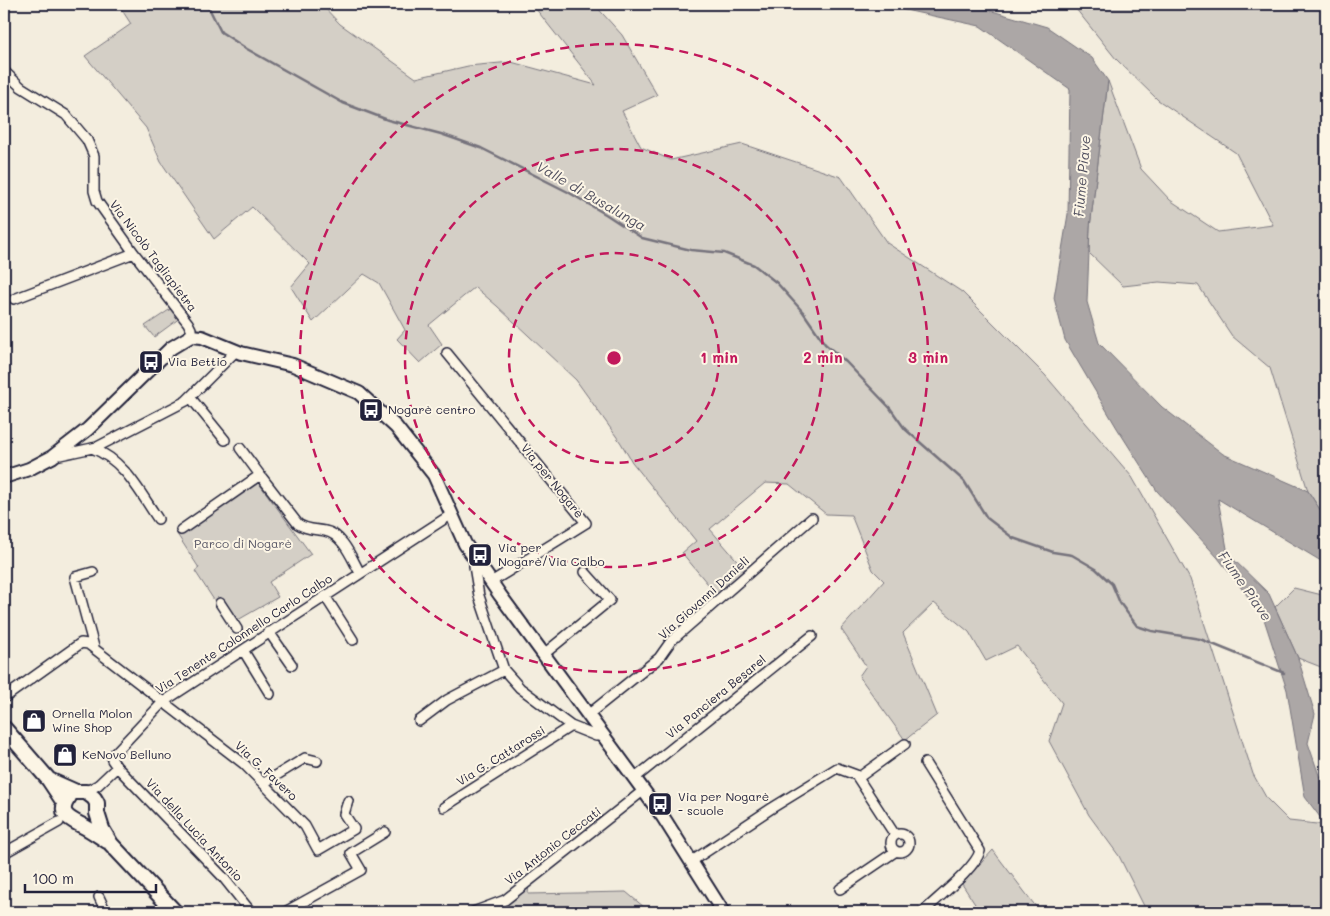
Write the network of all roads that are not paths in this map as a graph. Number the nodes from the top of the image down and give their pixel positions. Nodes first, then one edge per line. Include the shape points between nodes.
1 (4, 71) edge
2 (134, 253) junction
3 (14, 299) dead end
4 (194, 336) junction
5 (236, 351) junction
6 (447, 354) dead end
7 (190, 397) junction
8 (225, 440) dead end
9 (92, 448) junction
10 (240, 448) dead end
11 (58, 453) junction
12 (260, 475) junction
13 (4, 477) edge
14 (452, 514) junction
15 (812, 518) dead end
16 (158, 519) dead end
17 (181, 530) dead end
18 (476, 561) junction
19 (93, 572) dead end
20 (585, 572) dead end
21 (360, 573) junction
22 (491, 582) junction
23 (325, 596) junction
24 (220, 603) dead end
25 (238, 629) dead end
26 (269, 632) junction
27 (812, 636) dead end
28 (353, 640) dead end
29 (94, 647) junction
30 (243, 650) junction
31 (544, 654) junction
32 (292, 665) dead end
33 (504, 670) junction
34 (270, 694) dead end
35 (4, 698) edge
36 (163, 702) junction
37 (589, 714) junction
38 (419, 721) dead end
39 (571, 726) junction
40 (4, 728) edge
41 (605, 736) junction
42 (905, 744) dead end
43 (318, 761) dead end
44 (925, 763) dead end
45 (117, 767) junction
46 (635, 778) junction
47 (858, 778) junction
48 (49, 780) junction
49 (264, 783) junction
50 (644, 790) junction
51 (88, 792) junction
52 (348, 801) dead end
53 (65, 804) junction
54 (444, 807) dead end
55 (97, 813) junction
56 (58, 822) dead end
57 (80, 824) junction
58 (385, 832) dead end
59 (895, 835) junction
60 (111, 844) junction
61 (896, 852) junction
62 (4, 853) edge
63 (692, 861) junction
64 (840, 889) dead end
65 (100, 897) dead end
66 (106, 912) edge
67 (175, 912) edge
68 (251, 912) edge
69 (286, 912) edge
70 (473, 912) edge
71 (724, 912) edge
72 (922, 912) edge

1 - 2 street, Via Nicolò Tagliapietra via 21,87 66,115 87,140 94,156 94,191 99,205
2 - 3 street
2 - 4 street, Via Nicolò Tagliapietra via 188,323
4 - 5 street
4 - 11 street via 171,348 88,429
5 - 7 street
5 - 14 street via 293,365 362,395 396,427 434,475
6 - 22 street, Via per Nogarè via 586,522
7 - 8 street
7 - 9 street
9 - 11 street via 67,455
9 - 16 street via 122,467
10 - 12 street
11 - 13 street via 29,469
12 - 17 street
12 - 21 street via 298,524 336,534
14 - 18 street
14 - 21 street, Via Tenente Colonnello Carlo Calbo
15 - 37 street, Via Giovanni Danieli via 670,642 660,658
18 - 22 street
18 - 33 street via 479,596
19 - 29 street via 76,577
20 - 31 street via 610,600
21 - 23 street, Via Tenente Colonnello Carlo Calbo
22 - 31 street
23 - 26 street, Via Tenente Colonnello Carlo Calbo
23 - 28 street
24 - 25 street, Via Tenente Colonnello Carlo Calbo
26 - 30 street, Via Tenente Colonnello Carlo Calbo
26 - 32 street
27 - 46 street, Via Panciera Besarel
29 - 35 street via 81,643
29 - 36 street, Via G. Favero
30 - 34 street
30 - 36 street, Via Tenente Colonnello Carlo Calbo
31 - 37 street
33 - 38 street via 447,700
33 - 39 street via 520,688
36 - 45 street, Via Tenente Colonnello Carlo Calbo via 112,756
36 - 49 street, Via G. Favero
37 - 41 street
39 - 41 street via 596,736
39 - 54 street, Via G. Cattarossi
40 - 48 main road
41 - 46 street
42 - 47 street
43 - 49 street via 305,758
44 - 72 street via 980,851 971,867
45 - 51 street
45 - 68 street, Via della Lucia Antonio via 223,877
46 - 50 street
47 - 59 street
47 - 63 street via 837,768
48 - 51 main road
48 - 53 main road
49 - 52 street, Via G. Favero via 305,826 318,850 354,829 344,814
50 - 63 street
50 - 70 street, Via Antonio Ceccati via 505,900
51 - 53 main road via 67,799
51 - 55 main road via 98,808
53 - 57 main road via 70,820
55 - 57 main road via 91,821
55 - 60 main road
56 - 62 street
57 - 60 main road
58 - 69 street via 351,853 361,870
59 - 61 street via 891,843
59 - 61 street via 905,835 910,843 905,851
60 - 67 main road
61 - 64 street
63 - 71 street
65 - 66 street

